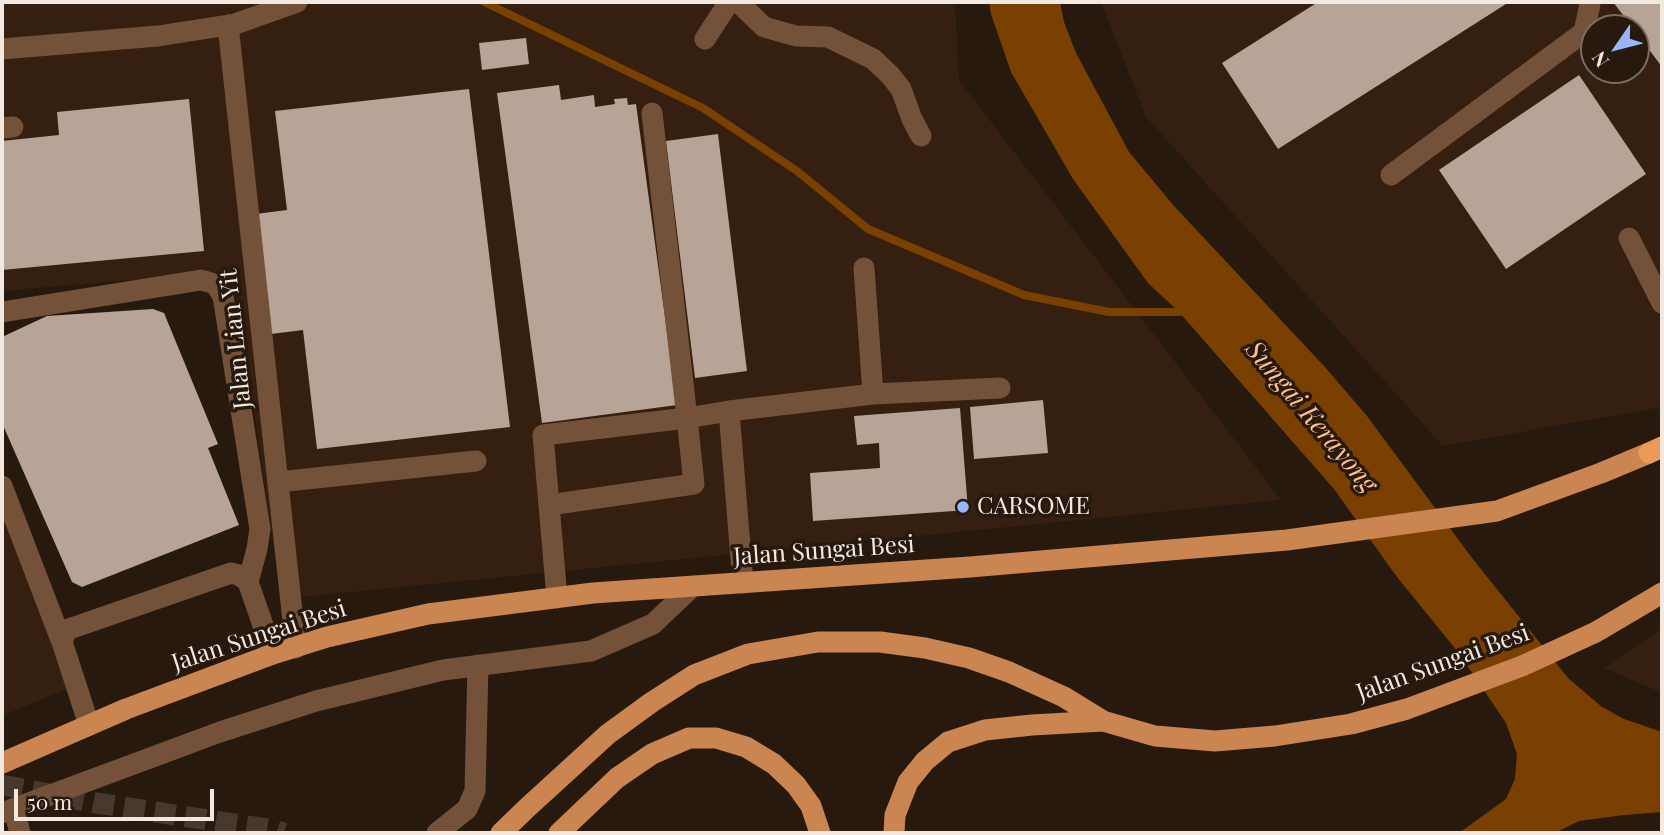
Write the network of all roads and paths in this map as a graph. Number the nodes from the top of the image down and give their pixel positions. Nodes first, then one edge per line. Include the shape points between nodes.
1 (297, 2) edge
2 (729, 2) edge
3 (738, 2) edge
4 (1589, 2) edge
5 (228, 25) junction
6 (705, 39) dead end
7 (2, 49) edge
8 (652, 113) dead end
9 (921, 136) dead end
10 (1391, 176) dead end
11 (1629, 239) dead end
12 (864, 268) dead end
13 (1662, 303) edge
14 (2, 312) edge
15 (1000, 388) dead end
16 (873, 394) junction
17 (729, 411) junction
18 (687, 418) junction
19 (1656, 450) edge
20 (476, 461) dead end
21 (278, 482) junction
22 (2, 486) edge
23 (549, 505) junction
24 (248, 582) junction
25 (743, 583) junction
26 (692, 587) junction
27 (1662, 593) edge
28 (556, 598) junction
29 (63, 645) junction
30 (296, 648) junction
31 (273, 654) junction
32 (478, 665) junction
33 (1103, 721) junction
34 (89, 726) junction
35 (2, 763) edge
36 (8, 811) edge
37 (20, 833) edge
38 (437, 833) edge
39 (501, 833) edge
40 (559, 833) edge
41 (820, 833) edge
42 (894, 833) edge

1 - 5 street
2 - 6 street
3 - 9 street via 765,27 796,36 828,37 873,60 901,89
4 - 10 street via 1584,32
5 - 7 street via 158,36
5 - 21 street, Jalan Lian Yit
8 - 18 street
11 - 13 street
12 - 16 street
14 - 24 street via 201,281 215,284 223,296 260,529
15 - 16 street
16 - 17 street
17 - 18 street
17 - 25 street
18 - 23 street via 694,484
18 - 23 street via 543,435
19 - 25 main road, Jalan Sungai Besi via 1496,511 1287,540
20 - 21 street
21 - 30 street, Jalan Lian Yit
22 - 29 street
23 - 28 street
24 - 29 street via 231,573 69,629
24 - 31 street
25 - 26 main road, Jalan Sungai Besi
26 - 28 main road, Jalan Sungai Besi
26 - 32 street via 653,624 591,651
27 - 33 main road, Jalan Sungai Besi via 1596,632 1522,666 1407,709 1351,724 1215,741 1155,736
28 - 30 main road, Jalan Sungai Besi via 428,614
29 - 34 street
30 - 31 main road, Jalan Sungai Besi
31 - 34 main road, Jalan Sungai Besi
32 - 36 street via 316,701
32 - 38 street via 475,791 467,809
33 - 39 main road via 1006,671 925,648 818,642 748,653 694,676 619,726
33 - 42 main road via 985,730 948,742 908,782 895,815
34 - 35 main road, Jalan Sungai Besi
36 - 37 street
40 - 41 main road via 617,778 652,754 689,738 716,738 746,747 774,764 811,806

